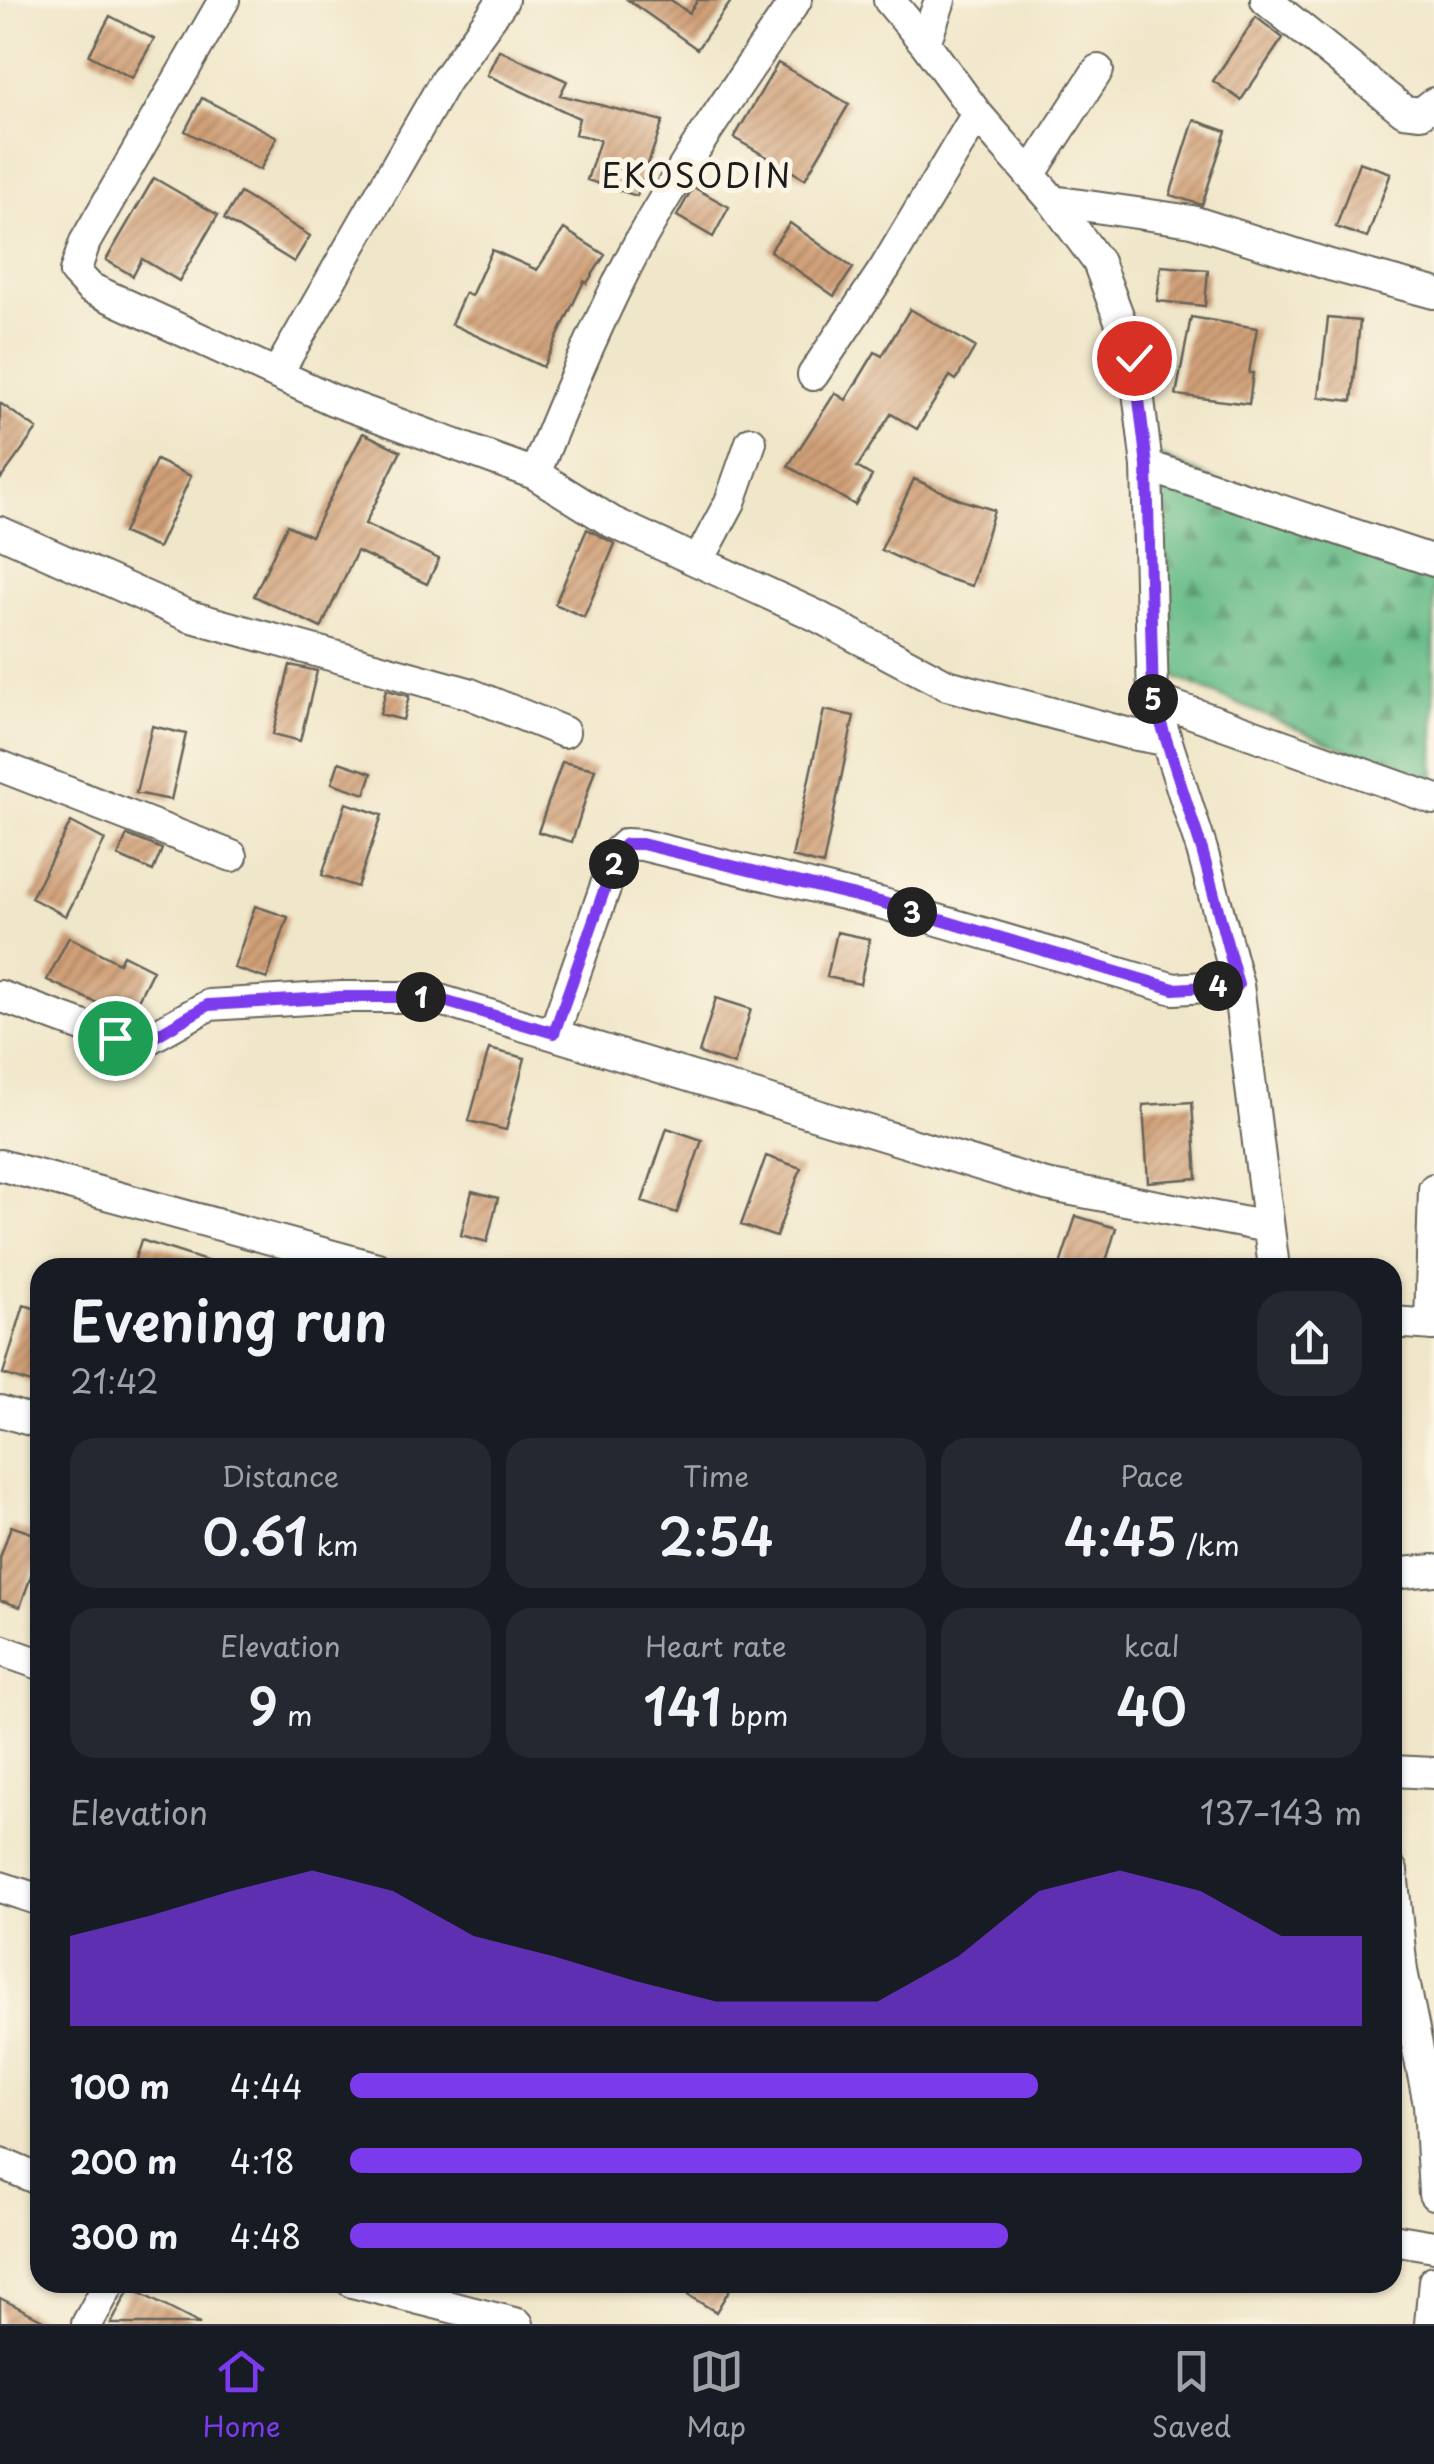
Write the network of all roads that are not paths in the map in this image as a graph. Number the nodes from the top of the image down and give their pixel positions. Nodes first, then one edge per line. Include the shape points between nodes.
1 (224, 0) edge
2 (504, 0) edge
3 (796, 0) edge
4 (889, 0) edge
5 (940, 0) edge
6 (1266, 0) edge
7 (926, 43) junction
8 (1098, 70) dead end
9 (1434, 103) edge
10 (977, 114) junction
11 (1030, 175) junction
12 (1053, 202) junction
13 (1434, 294) edge
14 (278, 374) junction
15 (813, 376) dead end
16 (751, 442) dead end
17 (1147, 466) junction
18 (534, 474) junction
19 (0, 532) edge
20 (700, 560) junction
21 (1434, 561) edge
22 (1153, 699) junction
23 (564, 732) dead end
24 (1165, 740) junction
25 (0, 766) edge
26 (1434, 798) edge
27 (232, 856) dead end
28 (1238, 985) junction
29 (0, 996) edge
30 (554, 1033) junction
31 (0, 1165) edge
32 (1434, 1189) edge
33 (1268, 1227) junction
34 (341, 1258) edge
35 (1273, 1258) edge
36 (1402, 1323) edge
37 (1432, 1325) edge
38 (0, 1411) edge
39 (30, 1419) edge
40 (1434, 1570) edge
41 (1402, 1573) edge
42 (0, 1650) edge
43 (30, 1660) edge
44 (1402, 1771) edge
45 (1434, 1773) edge
46 (0, 1887) edge
47 (30, 1897) edge
48 (1402, 1991) edge
49 (0, 2162) edge
50 (30, 2176) edge
51 (1434, 2194) edge
52 (1402, 2241) edge
53 (1434, 2246) edge
54 (1434, 2281) edge
55 (104, 2293) edge
56 (395, 2293) edge
57 (87, 2324) edge
58 (518, 2324) edge
59 (1430, 2324) edge

1 - 14 street via 85,242 76,272 90,288
2 - 14 street via 445,81
3 - 18 street via 642,238
4 - 7 street
5 - 7 street
6 - 9 street via 1404,111 1421,112
7 - 10 street
8 - 11 street
10 - 11 street
10 - 15 street
11 - 12 street
12 - 13 street via 1192,221
12 - 17 street via 1098,262 1134,358
14 - 18 street
16 - 20 street
17 - 21 street
17 - 22 street
18 - 20 street via 612,522
19 - 23 street via 189,616 468,692
20 - 24 street via 947,685
22 - 24 street
22 - 26 street
24 - 28 street
25 - 27 street
28 - 30 street via 1174,989 880,902 626,844
28 - 33 street
29 - 30 street via 142,1044 208,1005 341,997 430,997
30 - 33 street via 1046,1185
31 - 34 street
32 - 37 street
33 - 35 street
36 - 37 street
38 - 39 street
40 - 41 street
42 - 43 street
44 - 45 street
46 - 47 street
48 - 51 street via 1429,2104
49 - 50 street
52 - 53 street
54 - 59 street
55 - 57 street
56 - 58 street

